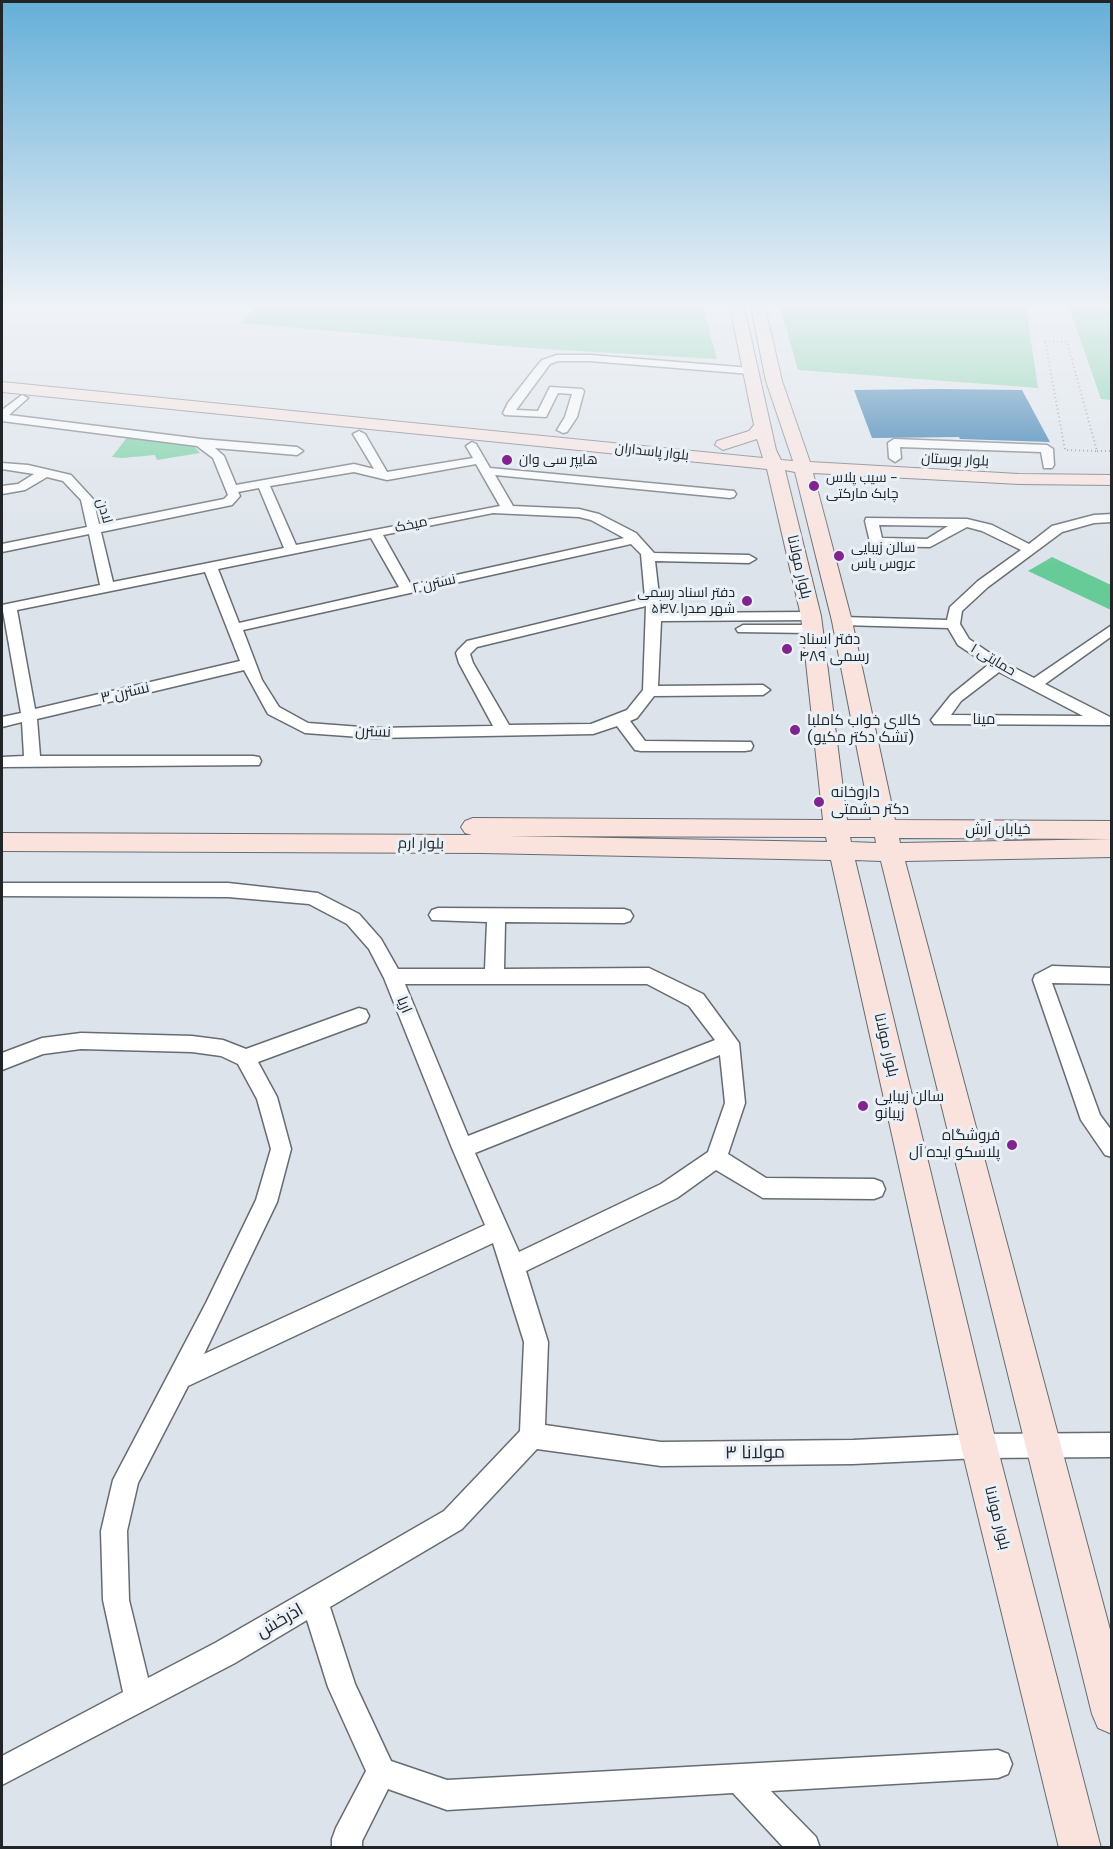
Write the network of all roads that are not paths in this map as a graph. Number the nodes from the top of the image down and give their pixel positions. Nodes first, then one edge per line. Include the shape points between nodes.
1 (88, 393) edge
2 (156, 393) edge
3 (522, 393) edge
4 (552, 393) edge
5 (577, 393) edge
6 (759, 393) edge
7 (775, 393) edge
8 (22, 398) dead end
9 (249, 405) junction
10 (2, 417) edge
11 (563, 430) junction
12 (359, 434) dead end
13 (201, 443) junction
14 (723, 445) junction
15 (472, 446) dead end
16 (297, 451) dead end
17 (781, 452) junction
18 (480, 460) junction
19 (2, 466) edge
20 (1112, 466) edge
21 (487, 471) junction
22 (45, 473) junction
23 (383, 475) junction
24 (1112, 480) edge
25 (263, 483) junction
26 (232, 489) junction
27 (2, 490) edge
28 (730, 494) dead end
29 (585, 497) junction
30 (508, 509) junction
31 (1112, 518) edge
32 (963, 523) junction
33 (94, 529) junction
34 (375, 533) junction
35 (634, 539) junction
36 (2, 548) edge
37 (292, 550) junction
38 (1027, 550) junction
39 (648, 557) junction
40 (749, 559) dead end
41 (210, 566) junction
42 (107, 587) junction
43 (407, 590) junction
44 (653, 600) junction
45 (6, 608) edge
46 (842, 621) junction
47 (654, 623) junction
48 (811, 623) junction
49 (952, 624) junction
50 (234, 628) junction
51 (1112, 629) edge
52 (248, 664) junction
53 (998, 665) junction
54 (1035, 684) junction
55 (763, 690) dead end
56 (650, 691) junction
57 (29, 716) junction
58 (626, 716) junction
59 (1108, 721) edge
60 (2, 722) edge
61 (504, 732) junction
62 (745, 746) dead end
63 (253, 761) dead end
64 (2, 762) edge
65 (32, 762) junction
66 (2, 825) edge
67 (1112, 830) edge
68 (839, 840) junction
69 (888, 841) junction
70 (2, 842) edge
71 (1112, 848) edge
72 (2, 890) edge
73 (438, 915) dead end
74 (496, 915) junction
75 (624, 916) dead end
76 (494, 976) junction
77 (1112, 976) edge
78 (393, 978) junction
79 (359, 1016) dead end
80 (729, 1043) junction
81 (245, 1058) junction
82 (2, 1062) edge
83 (462, 1148) junction
84 (1112, 1148) edge
85 (716, 1158) junction
86 (874, 1189) dead end
87 (498, 1230) junction
88 (513, 1266) junction
89 (178, 1378) junction
90 (532, 1436) junction
91 (1112, 1444) edge
92 (979, 1446) junction
93 (1042, 1446) junction
94 (315, 1601) junction
95 (140, 1698) junction
96 (1112, 1714) edge
97 (998, 1764) dead end
98 (2, 1772) edge
99 (381, 1772) junction
100 (738, 1778) junction
101 (346, 1848) edge
102 (805, 1848) edge
103 (1080, 1848) edge

1 - 9 main road, بلوار پاسداران
2 - 9 main road, بلوار پاسداران
3 - 4 street via 509,413 542,415
5 - 11 street
6 - 17 main road, بلوار مولانا
7 - 17 main road, بلوار مولانا
8 - 10 street
9 - 11 main road, بلوار پاسداران
9 - 17 main road, بلوار پاسداران
10 - 13 street
11 - 14 main road, بلوار پاسداران
12 - 23 street
13 - 16 street
13 - 26 street via 218,456
14 - 17 main road, بلوار پاسداران
14 - 17 main road via 755,435
15 - 18 street
17 - 20 main road, بلوار بوستان
17 - 24 main road, بلوار بوستان via 1018,479
17 - 46 main road, بلوار مولانا
17 - 48 main road, بلوار مولانا
18 - 21 street
18 - 23 street
19 - 22 street, لادن
21 - 29 street
21 - 30 street
22 - 27 street via 21,487
22 - 33 street, لادن via 67,478 87,499
23 - 25 street via 354,468
25 - 26 street
25 - 37 street
26 - 33 street via 234,496 228,502
28 - 29 street
29 - 30 street, میخک
29 - 35 street, میخک via 595,517
30 - 34 street, میخک
31 - 38 street via 1057,529
32 - 32 street via 940,522 871,521 877,542 930,543
32 - 38 street via 987,528
33 - 36 street
33 - 42 street, لادن
34 - 37 street, میخک
34 - 43 street
35 - 39 street, میخک
35 - 43 street, نسترن ۲
37 - 41 street, میخک
38 - 49 street via 955,610
39 - 40 street
39 - 44 street
41 - 42 street, میخک
41 - 50 street, نسترن
42 - 45 street, میخک
43 - 50 street, نسترن ۲
44 - 47 street
44 - 61 street via 471,644 463,652 466,663
45 - 57 street
46 - 49 street
46 - 69 main road, بلوار مولانا
47 - 48 street
47 - 56 street
48 - 68 main road, بلوار مولانا
49 - 53 street, حمایتی ۱ via 963,642
50 - 52 street, نسترن
51 - 54 street
52 - 57 street, نسترن ۳
52 - 61 street, نسترن via 273,710 305,728 374,733
53 - 54 street, حمایتی ۱
53 - 59 street, مینا via 956,698 939,720
54 - 59 street, حمایتی ۱
55 - 56 street
56 - 58 street
57 - 60 street, نسترن ۳
57 - 65 street
58 - 61 street, نسترن via 594,729
58 - 62 street via 641,746
63 - 65 street
64 - 65 street
66 - 68 main road, بلوار ارم
67 - 69 main road, خیابان آرش
68 - 69 main road
68 - 70 main road, بلوار ارم via 459,844
68 - 92 main road, بلوار مولانا
69 - 71 main road, خیابان آرش
69 - 93 main road, بلوار مولانا
72 - 78 street, اریا via 228,890 312,898 352,919 375,944
73 - 74 street
74 - 75 street
74 - 76 street
76 - 78 street
76 - 80 street via 649,976 696,1000
77 - 84 street via 1052,974 1042,980 1091,1120
78 - 83 street, اریا
79 - 81 street
80 - 83 street
80 - 85 street via 735,1103
81 - 82 street via 223,1048 192,1044 81,1041 42,1046
81 - 89 street via 267,1097 281,1149 266,1202
83 - 87 street, اریا
85 - 86 street via 763,1188
85 - 88 street via 669,1191
87 - 88 street, اریا
87 - 89 street
88 - 90 street, اریا via 537,1342
89 - 95 street via 126,1480 114,1531 117,1600
90 - 92 street, مولانا ۳ via 661,1454
90 - 94 street, اذرخش via 453,1520
91 - 93 street, مولانا ۳
92 - 93 street, مولانا ۳
92 - 103 main road, بلوار مولانا
93 - 96 main road, بلوار مولانا
94 - 95 street, اذرخش
94 - 99 street via 342,1687
95 - 98 street, اذرخش
97 - 100 street
99 - 100 street via 447,1795
99 - 101 street
100 - 102 street

